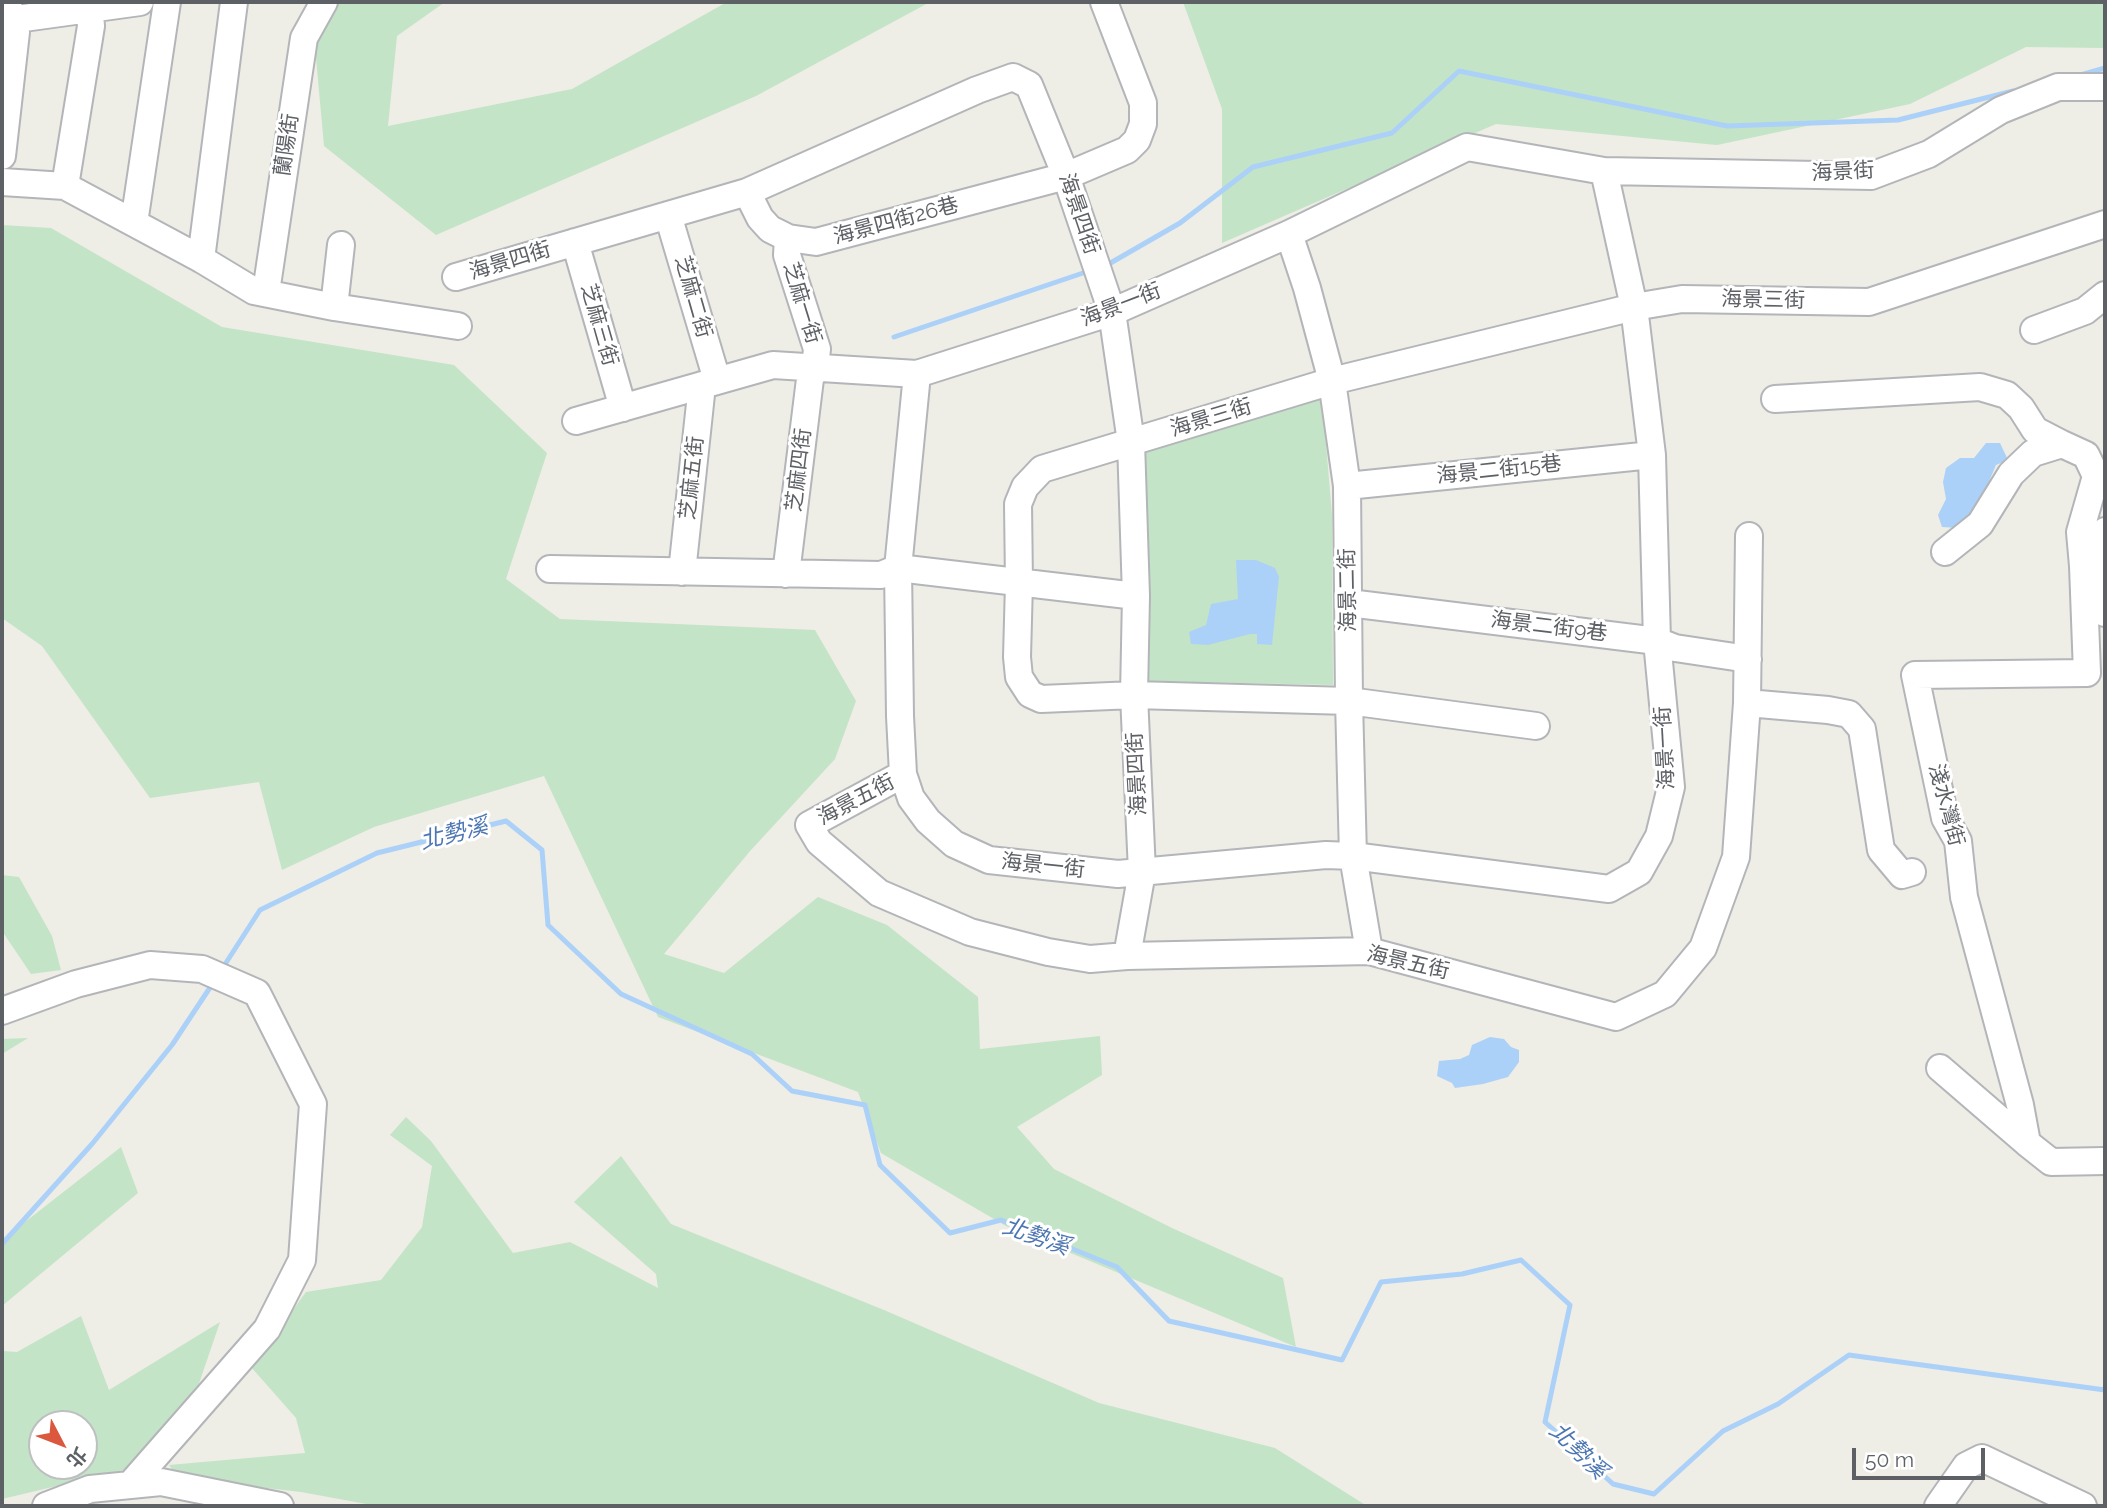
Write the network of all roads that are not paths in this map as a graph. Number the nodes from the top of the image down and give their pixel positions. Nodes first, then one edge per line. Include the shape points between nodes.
1 (140, 2) edge
2 (167, 2) edge
3 (234, 2) edge
4 (302, 2) edge
5 (322, 2) edge
6 (1104, 2) edge
7 (90, 5) edge
8 (7, 14) edge
9 (2105, 87) edge
10 (2, 156) edge
11 (1604, 171) junction
12 (1066, 176) junction
13 (2, 182) edge
14 (65, 186) junction
15 (747, 192) junction
16 (668, 215) junction
17 (134, 223) junction
18 (2105, 224) edge
19 (1289, 234) junction
20 (788, 238) junction
21 (575, 242) junction
22 (341, 245) dead end
23 (201, 259) junction
24 (456, 277) dead end
25 (265, 292) junction
26 (2105, 295) edge
27 (334, 307) junction
28 (1634, 307) junction
29 (1112, 312) junction
30 (458, 326) dead end
31 (2034, 330) dead end
32 (815, 368) junction
33 (917, 374) junction
34 (1332, 381) junction
35 (710, 383) junction
36 (1775, 399) dead end
37 (623, 408) junction
38 (576, 421) dead end
39 (1131, 442) junction
40 (2062, 444) junction
41 (1652, 455) junction
42 (1346, 486) junction
43 (2105, 531) edge
44 (1749, 536) dead end
45 (1945, 552) dead end
46 (2092, 566) junction
47 (898, 568) junction
48 (550, 569) dead end
49 (682, 572) junction
50 (786, 574) junction
51 (1019, 583) junction
52 (1136, 596) junction
53 (1349, 603) junction
54 (2105, 613) edge
55 (1657, 640) junction
56 (1748, 659) junction
57 (1134, 695) junction
58 (1349, 701) junction
59 (1747, 703) junction
60 (1536, 726) dead end
61 (903, 775) junction
62 (1353, 856) junction
63 (1142, 872) junction
64 (1912, 872) dead end
65 (1369, 951) junction
66 (1126, 956) junction
67 (2, 1011) edge
68 (1940, 1068) dead end
69 (2027, 1143) junction
70 (2105, 1161) edge
71 (130, 1485) junction
72 (46, 1506) edge
73 (280, 1506) edge
74 (1938, 1506) edge
75 (2083, 1506) edge

1 - 7 street
2 - 17 street
3 - 23 street
4 - 5 street, 蘭陽街
5 - 25 street, 蘭陽街 via 304,38
6 - 12 street, 海景四街26巷 via 1143,103 1143,124 1127,150
7 - 8 street
7 - 14 street via 91,26
8 - 10 street via 16,32
9 - 11 street, 海景街 via 2058,87 2001,110 1929,153 1871,176
11 - 19 street, 海景一街 via 1467,148
11 - 28 street, 海景一街
12 - 15 street, 海景四街 via 1029,85 1013,78
12 - 20 street, 海景四街26巷 via 816,242
12 - 29 street, 海景四街
13 - 14 street
14 - 17 street
15 - 16 street, 海景四街
15 - 20 street via 760,218
16 - 21 street, 海景四街
16 - 35 street, 芝麻二街
17 - 23 street
18 - 28 street, 海景三街 via 1869,302 1682,299
19 - 29 street, 海景一街
19 - 34 street, 海景二街
20 - 32 street, 芝麻一街 via 787,255 817,349
21 - 24 street, 海景四街
21 - 37 street, 芝麻三街
22 - 27 street
23 - 25 street via 254,291
25 - 27 street
26 - 31 street via 2085,311
27 - 30 street
28 - 34 street, 海景三街
28 - 41 street, 海景一街
29 - 33 street, 海景一街
29 - 39 street, 海景四街
32 - 33 street
32 - 35 street via 773,365
32 - 50 street, 芝麻四街
33 - 47 street, 海景一街
34 - 39 street, 海景三街
34 - 42 street, 海景二街
35 - 37 street
35 - 49 street, 芝麻五街
36 - 40 street via 1980,387 2007,396 2035,430
37 - 38 street
39 - 51 street, 海景三街 via 1042,469 1025,487 1018,504
39 - 52 street, 海景四街
40 - 45 street via 2033,453 2011,474 1980,524
40 - 46 street via 2086,455 2096,476 2080,532
41 - 42 street, 海景二街15巷
41 - 55 street, 海景一街
42 - 53 street, 海景二街
43 - 46 street, 淺水灣街
44 - 56 street, 海景五街
46 - 54 street, 淺水灣街
46 - 69 street, 淺水灣街 via 2087,673 1915,675 1945,818 1958,841 1965,897
47 - 50 street via 881,576
47 - 51 street
47 - 61 street, 海景一街
48 - 49 street
49 - 50 street
51 - 52 street
51 - 57 street, 海景三街 via 1018,677 1030,694 1041,699
52 - 57 street, 海景四街
53 - 55 street, 海景二街9巷
53 - 58 street, 海景二街
55 - 56 street, 海景二街9巷 via 1675,648
55 - 62 street, 海景一街 via 1671,787 1659,836 1639,872 1608,889
56 - 59 street, 海景五街
57 - 58 street, 海景三街
57 - 63 street, 海景四街
58 - 60 street, 海景三街
58 - 62 street, 海景二街
59 - 64 street via 1849,714 1863,729 1881,850 1902,875
59 - 65 street, 海景五街 via 1736,857 1703,948 1665,994 1616,1017
61 - 63 street, 海景一街 via 911,798 928,821 954,844 989,860 1118,874
61 - 66 street, 海景五街 via 810,825 819,842 879,893 970,932 1048,952 1090,958
62 - 63 street, 海景一街
62 - 65 street, 海景二街
63 - 66 street, 海景四街
65 - 66 street, 海景五街
67 - 71 street via 76,984 150,965 217,976 257,993 313,1104 303,1259 267,1329
68 - 69 street
69 - 70 street via 2051,1162
71 - 72 street via 90,1489
71 - 73 street via 161,1482
74 - 75 street via 1966,1466 1982,1458

